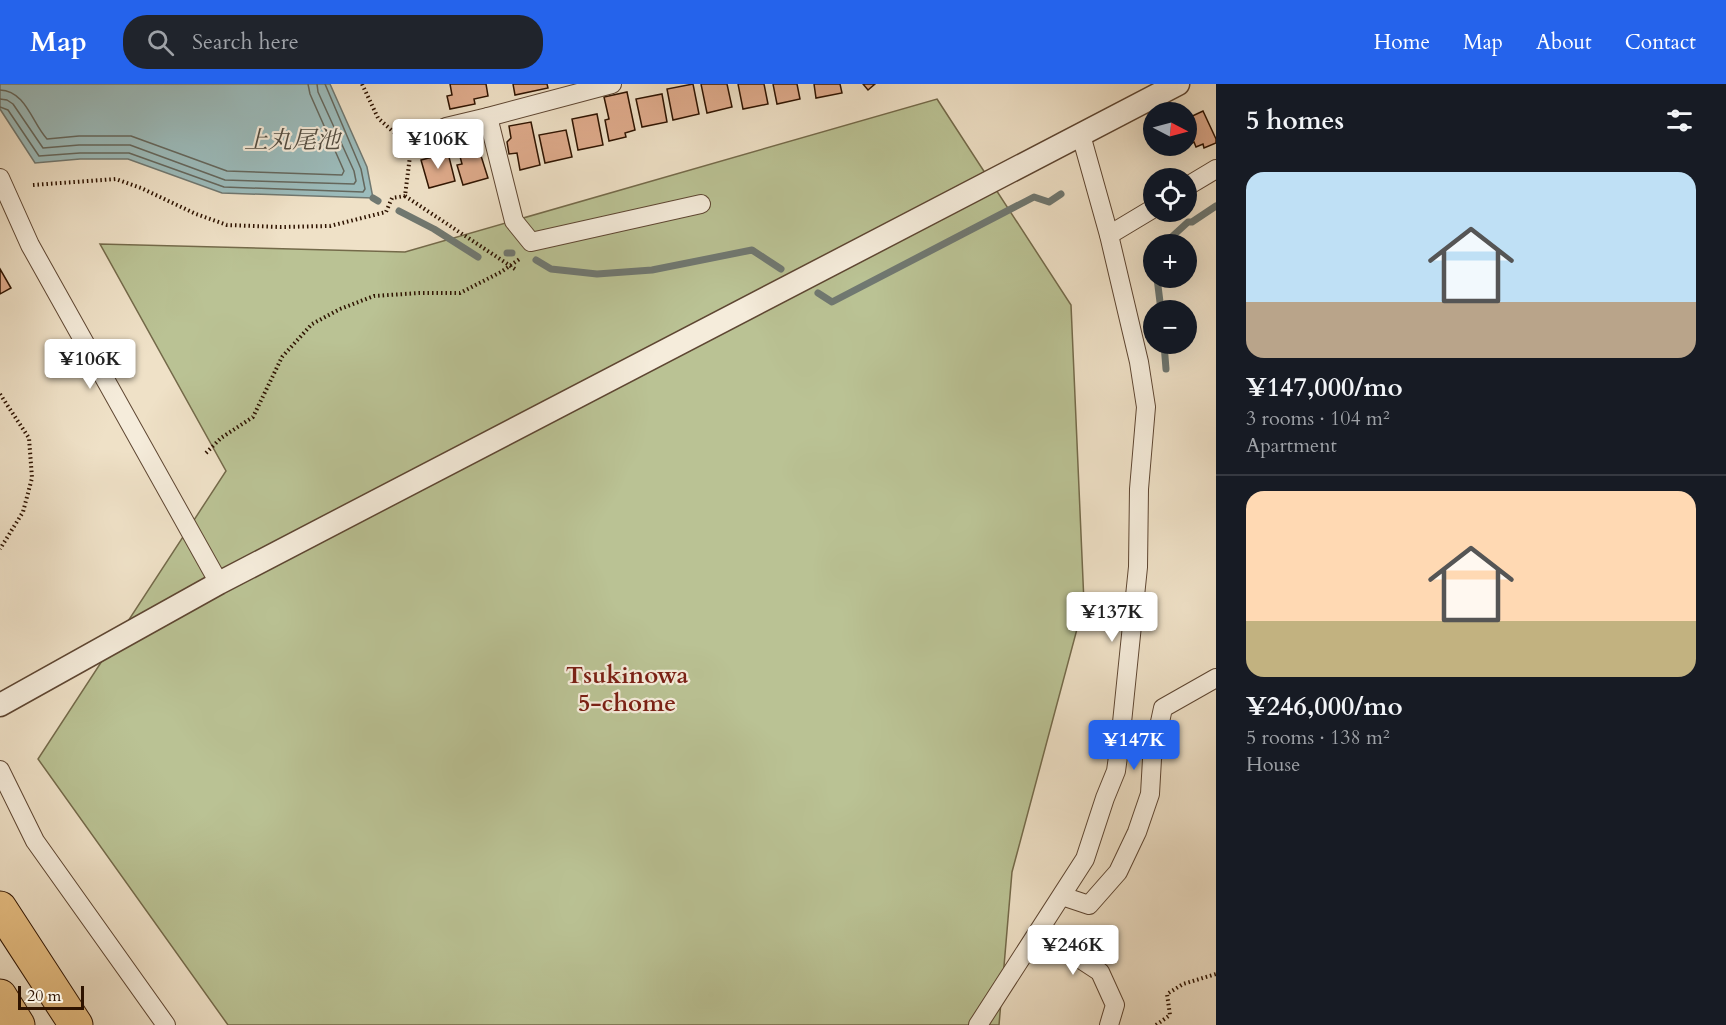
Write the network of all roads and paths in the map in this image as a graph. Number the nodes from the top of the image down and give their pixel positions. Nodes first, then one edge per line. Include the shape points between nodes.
1 (362, 84) edge
2 (612, 84) edge
3 (1178, 84) edge
4 (488, 117) junction
5 (446, 127) dead end
6 (1081, 135) junction
7 (1216, 170) edge
8 (0, 178) edge
9 (1197, 181) edge
10 (33, 185) dead end
11 (405, 196) junction
12 (700, 204) dead end
13 (1143, 214) edge
14 (1108, 235) junction
15 (531, 243) junction
16 (510, 266) junction
17 (515, 269) dead end
18 (0, 394) edge
19 (206, 453) dead end
20 (0, 549) edge
21 (219, 583) junction
22 (1216, 678) edge
23 (0, 705) edge
24 (0, 770) edge
25 (1062, 896) junction
26 (0, 908) edge
27 (1039, 932) junction
28 (1216, 974) edge
29 (0, 996) edge
30 (18, 1025) edge
31 (76, 1025) edge
32 (166, 1025) edge
33 (978, 1025) edge
34 (1109, 1025) edge
35 (1156, 1025) edge

1 - 11 path via 378,118 411,148
2 - 4 street
3 - 6 street
4 - 5 street
4 - 15 street via 514,221
6 - 14 street
6 - 21 street
7 - 9 street
8 - 21 street via 30,245
10 - 11 path via 116,179 227,225 280,227 330,226 386,212 392,198
11 - 16 path
12 - 15 street
13 - 14 street
14 - 25 street via 1146,407 1138,567 1116,771 1085,859
15 - 16 path via 528,252
16 - 17 path
16 - 19 path via 460,293 374,296 312,324 282,357 253,417
18 - 20 path via 29,438 32,478 24,512
21 - 23 street
22 - 25 street via 1163,708 1152,759 1150,794 1118,872 1089,905
24 - 32 street via 35,841
25 - 27 street
26 - 31 highway
27 - 33 street
27 - 34 street via 1100,972 1115,1005
28 - 35 path via 1167,993 1170,1015
29 - 30 highway

